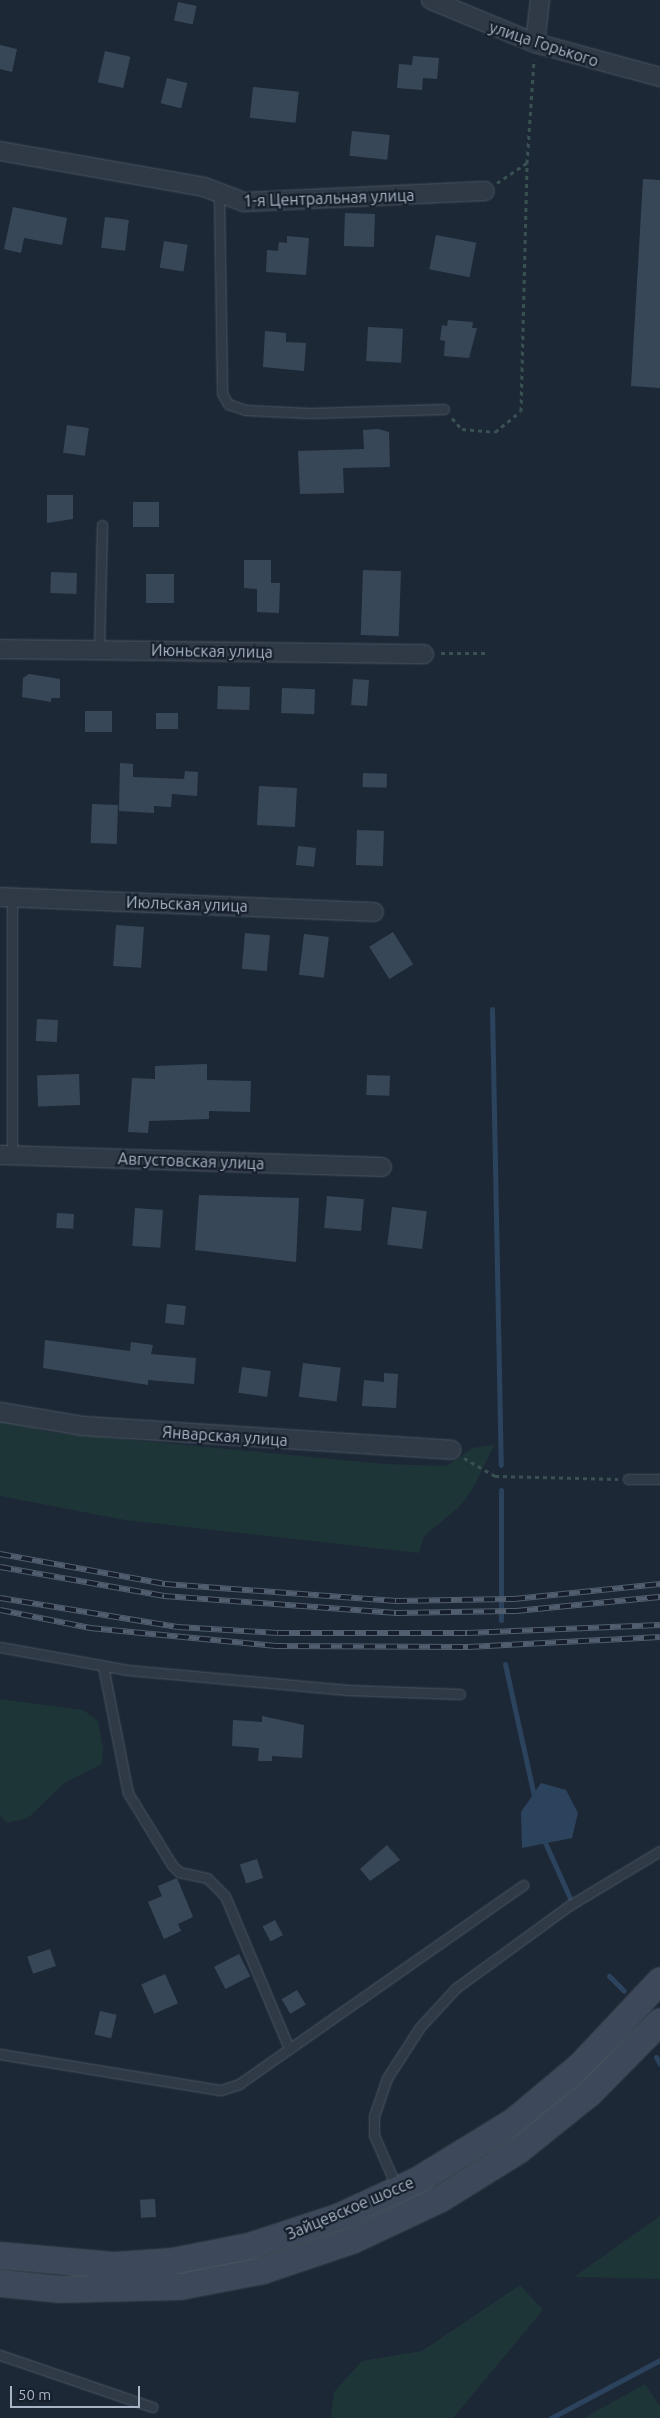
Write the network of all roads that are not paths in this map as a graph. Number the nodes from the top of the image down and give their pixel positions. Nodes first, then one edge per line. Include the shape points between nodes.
1 (431, 0) edge
2 (540, 0) edge
3 (535, 43) junction
4 (660, 77) edge
5 (0, 151) edge
6 (486, 191) road end
7 (219, 196) junction
8 (444, 410) road end
9 (102, 525) dead end
10 (0, 649) edge
11 (99, 649) junction
12 (424, 654) road end
13 (6, 897) edge
14 (374, 912) dead end
15 (6, 1155) edge
16 (382, 1168) dead end
17 (0, 1412) edge
18 (451, 1450) road end
19 (628, 1479) road end
20 (660, 1479) edge
21 (0, 1647) edge
22 (103, 1666) junction
23 (460, 1694) dead end
24 (660, 1851) edge
25 (522, 1885) dead end
26 (660, 1980) edge
27 (660, 2021) edge
28 (289, 2048) junction
29 (0, 2054) edge
30 (398, 2190) junction
31 (0, 2255) edge
32 (0, 2283) edge
33 (0, 2355) edge
34 (152, 2407) dead end

1 - 3 street, улица Горького
2 - 3 street
3 - 4 street, улица Горького
5 - 7 street, 1-я Центральная улица via 204,187
6 - 7 street, 1-я Центральная улица via 244,202
7 - 8 lane via 222,392 228,404 245,410 310,413
9 - 11 lane
10 - 11 street, Июньская улица
11 - 12 street, Июньская улица
13 - 14 street, Июльская улица
13 - 15 lane
15 - 16 street, Августовская улица
17 - 18 street, Январская улица via 84,1426
19 - 20 lane
21 - 22 lane
22 - 23 lane via 293,1686
22 - 28 lane via 128,1793 172,1865 179,1872 208,1878 225,1896
24 - 30 lane via 570,1905 456,1988 420,2027 387,2078 374,2116 374,2135
25 - 28 lane
26 - 30 main road, Зайцевское шоссе via 548,2093 486,2140
27 - 32 main road, Зайцевское шоссе via 589,2093 518,2150 441,2198 352,2240 263,2270 180,2286 60,2289
28 - 29 lane via 239,2084 221,2090
30 - 31 main road, Зайцевское шоссе via 291,2234 212,2255 114,2265
33 - 34 lane

